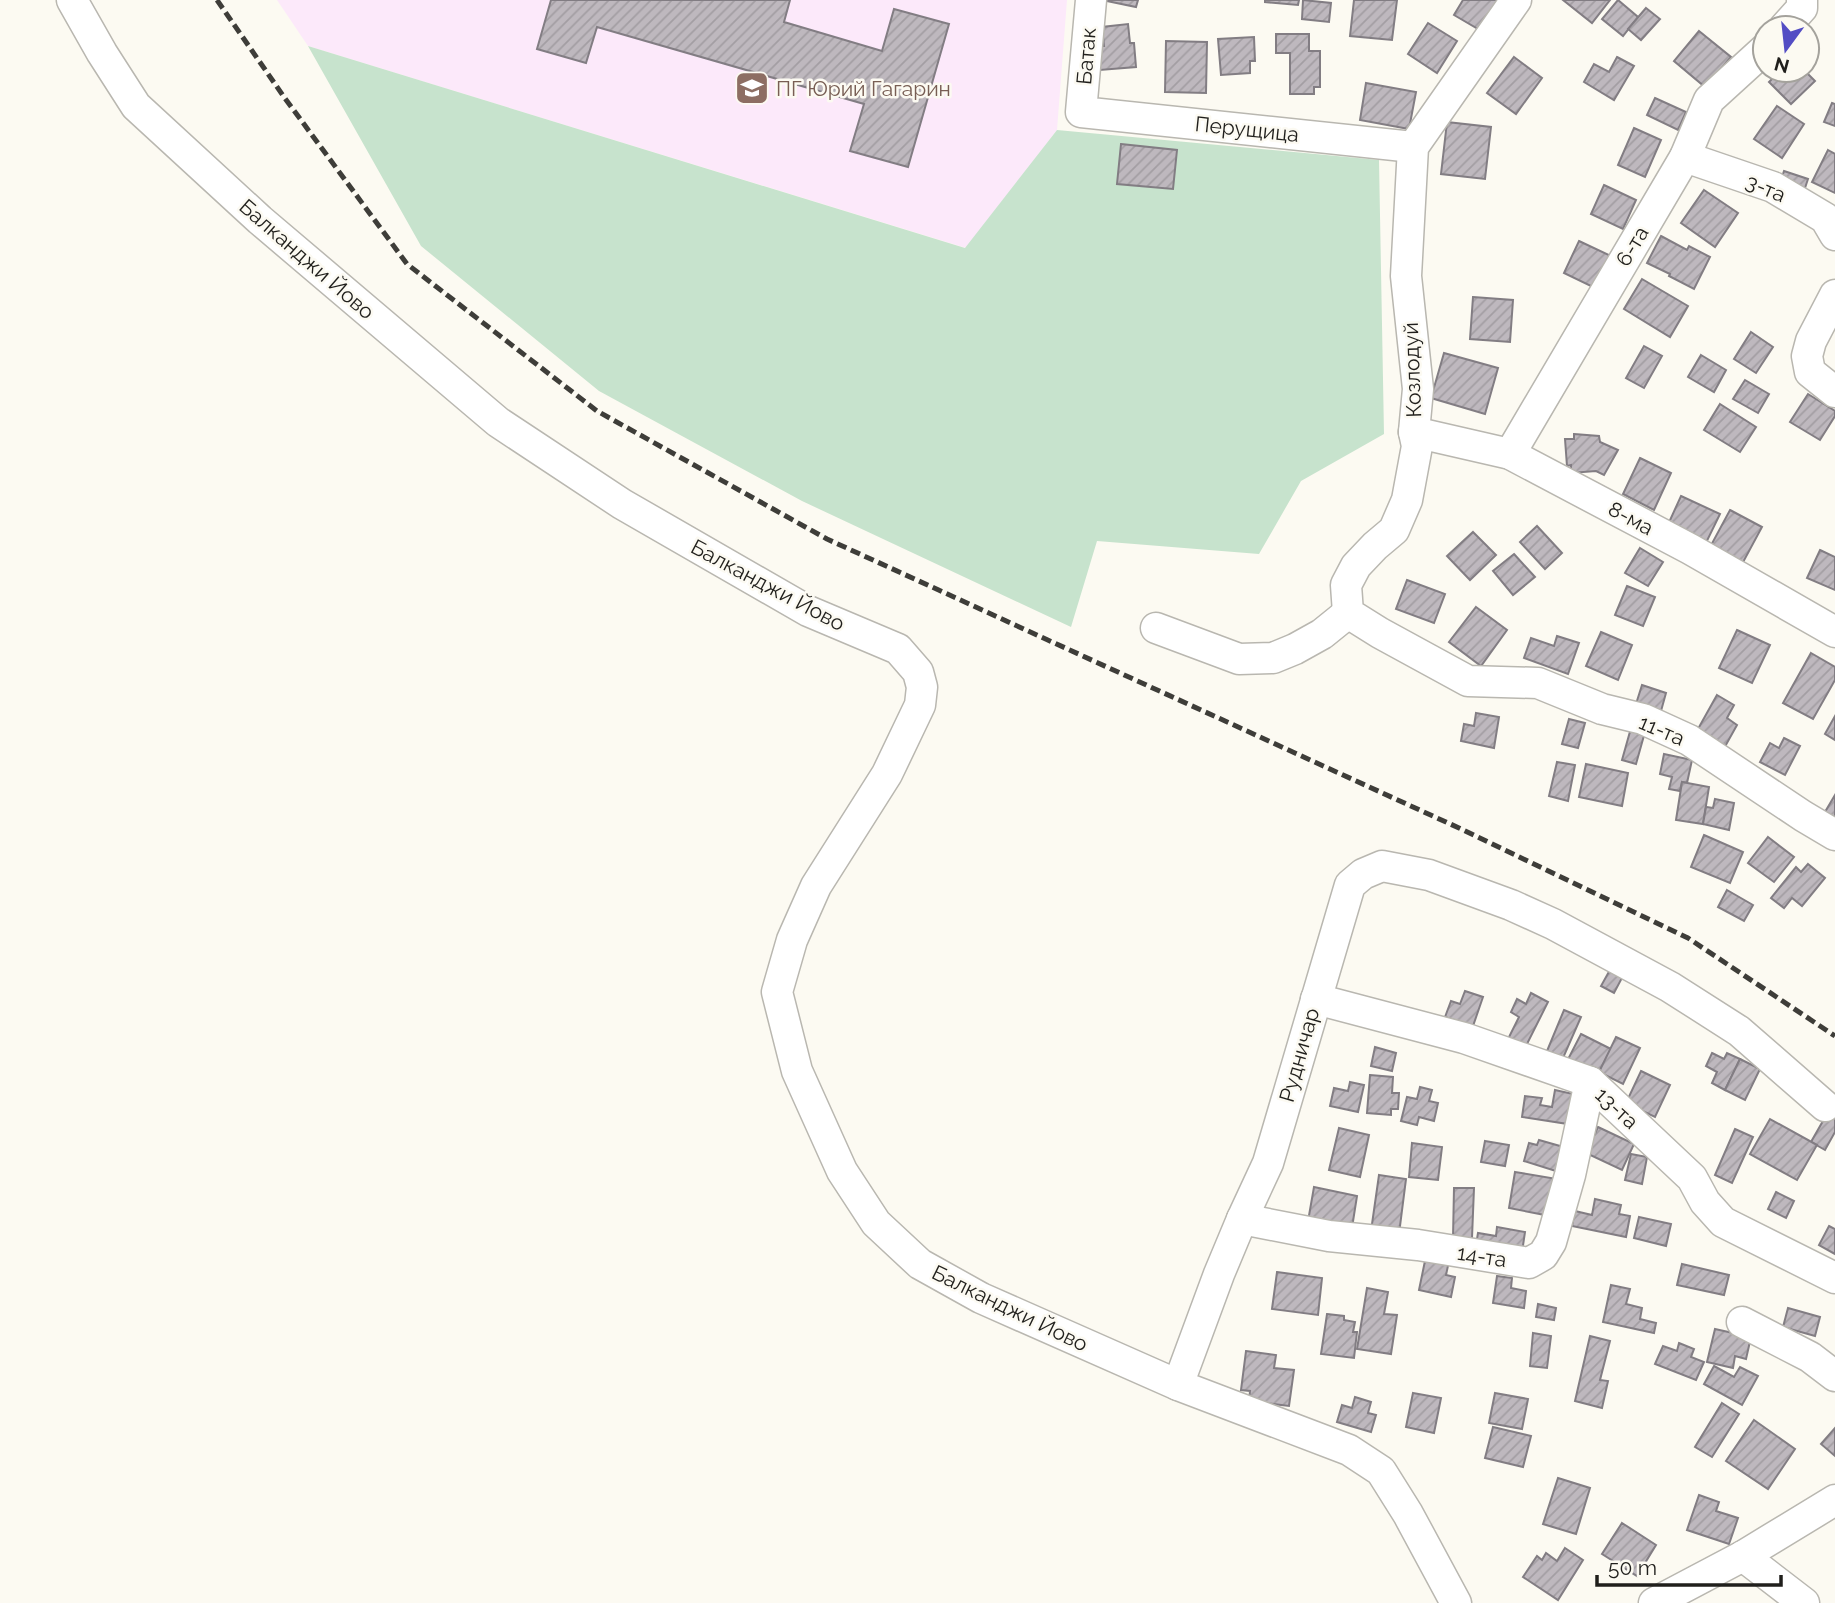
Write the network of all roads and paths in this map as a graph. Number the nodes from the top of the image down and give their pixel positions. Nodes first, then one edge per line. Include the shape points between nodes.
1 (72, 0) edge
2 (1091, 0) edge
3 (1516, 0) edge
4 (1751, 62) edge
5 (1081, 112) joint
6 (1413, 147) junction
7 (1685, 158) junction
8 (1835, 235) edge
9 (1835, 295) edge
10 (1835, 392) edge
11 (1414, 432) junction
12 (1510, 454) junction
13 (1349, 613) junction
14 (1156, 628) dead end
15 (1835, 632) edge
16 (1835, 835) edge
17 (1316, 999) junction
18 (1590, 1082) junction
19 (1825, 1106) dead end
20 (1242, 1219) junction
21 (1835, 1278) edge
22 (1742, 1322) dead end
23 (1835, 1376) edge
24 (1178, 1385) junction
25 (1835, 1500) edge
26 (1743, 1556) junction
27 (1456, 1603) edge
28 (1654, 1603) edge
29 (1804, 1603) edge

1 - 24 street, Балканджи Йово via 136,106 261,220 498,422 622,504 808,611 898,649 918,672 920,705 887,774 816,886 792,940 777,992 796,1071 842,1171 876,1223 920,1264 981,1298
2 - 5 street, Батак
3 - 6 street
4 - 7 street, 6-та via 1709,100
5 - 6 street, Перущица
6 - 11 street, Козлодуй via 1406,276 1418,389
7 - 8 street, 3-та via 1773,187 1825,218
7 - 12 street, 6-та
9 - 10 street via 1807,356 1810,372
11 - 12 street, 8-ма
11 - 13 street, Козлодуй via 1407,500 1394,530 1356,566 1346,585
12 - 15 street, 8-ма
13 - 14 street via 1322,634 1273,658 1239,659
13 - 16 street, 11-та via 1468,681 1538,683 1689,740
17 - 18 street, 13-та via 1464,1038
17 - 19 street, Рудничар via 1350,885 1382,866 1430,875 1553,924 1670,987 1739,1031
17 - 20 street, Рудничар via 1268,1163
18 - 20 street, 14-та via 1551,1242 1543,1255 1529,1264
18 - 21 street, 13-та via 1692,1178 1723,1222
20 - 24 street, Рудничар
22 - 23 street via 1810,1357
24 - 27 street via 1349,1450 1381,1471
25 - 26 street
26 - 28 street
26 - 29 street

